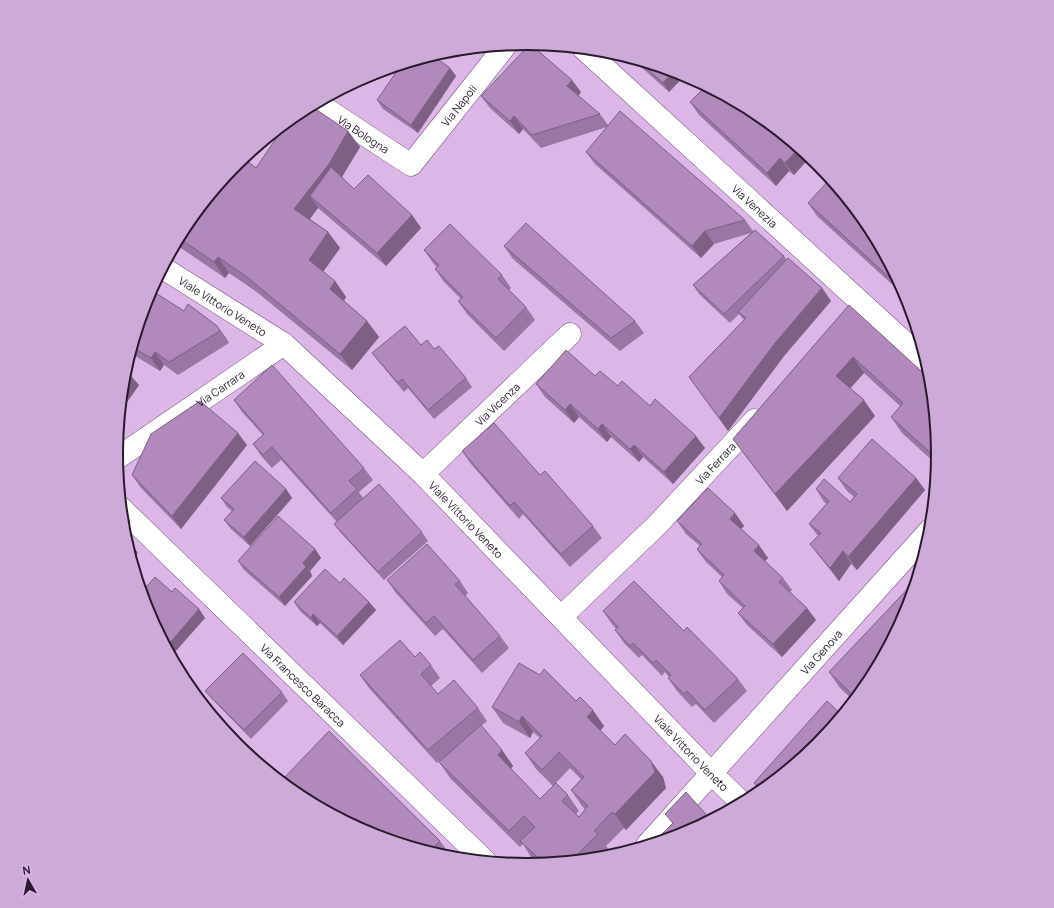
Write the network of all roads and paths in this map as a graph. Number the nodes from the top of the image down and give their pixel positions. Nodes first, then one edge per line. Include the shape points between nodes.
1 (501, 51) edge
2 (590, 55) edge
3 (322, 106) edge
4 (411, 165) joint
5 (167, 271) edge
6 (570, 334) dead end
7 (284, 344) junction
8 (919, 357) edge
9 (770, 404) edge
10 (123, 454) edge
11 (423, 474) junction
12 (127, 514) edge
13 (921, 540) edge
14 (561, 617) junction
15 (712, 774) junction
16 (737, 799) edge
17 (653, 838) edge
18 (479, 855) edge

1 - 4 street, Via Napoli
2 - 8 street, Via Venezia via 856,311
3 - 4 street, Via Bologna
5 - 7 street, Viale Vittorio Veneto
6 - 11 street, Via Vicenza
7 - 10 street, Via Carrara
7 - 11 street, Viale Vittorio Veneto
9 - 14 street, Via Ferrara via 657,525
11 - 14 street, Viale Vittorio Veneto
12 - 18 street, Via Francesco Baracca
13 - 15 street, Via Genova
14 - 15 street, Viale Vittorio Veneto
15 - 16 street, Viale Vittorio Veneto
15 - 17 street, Via Genova

